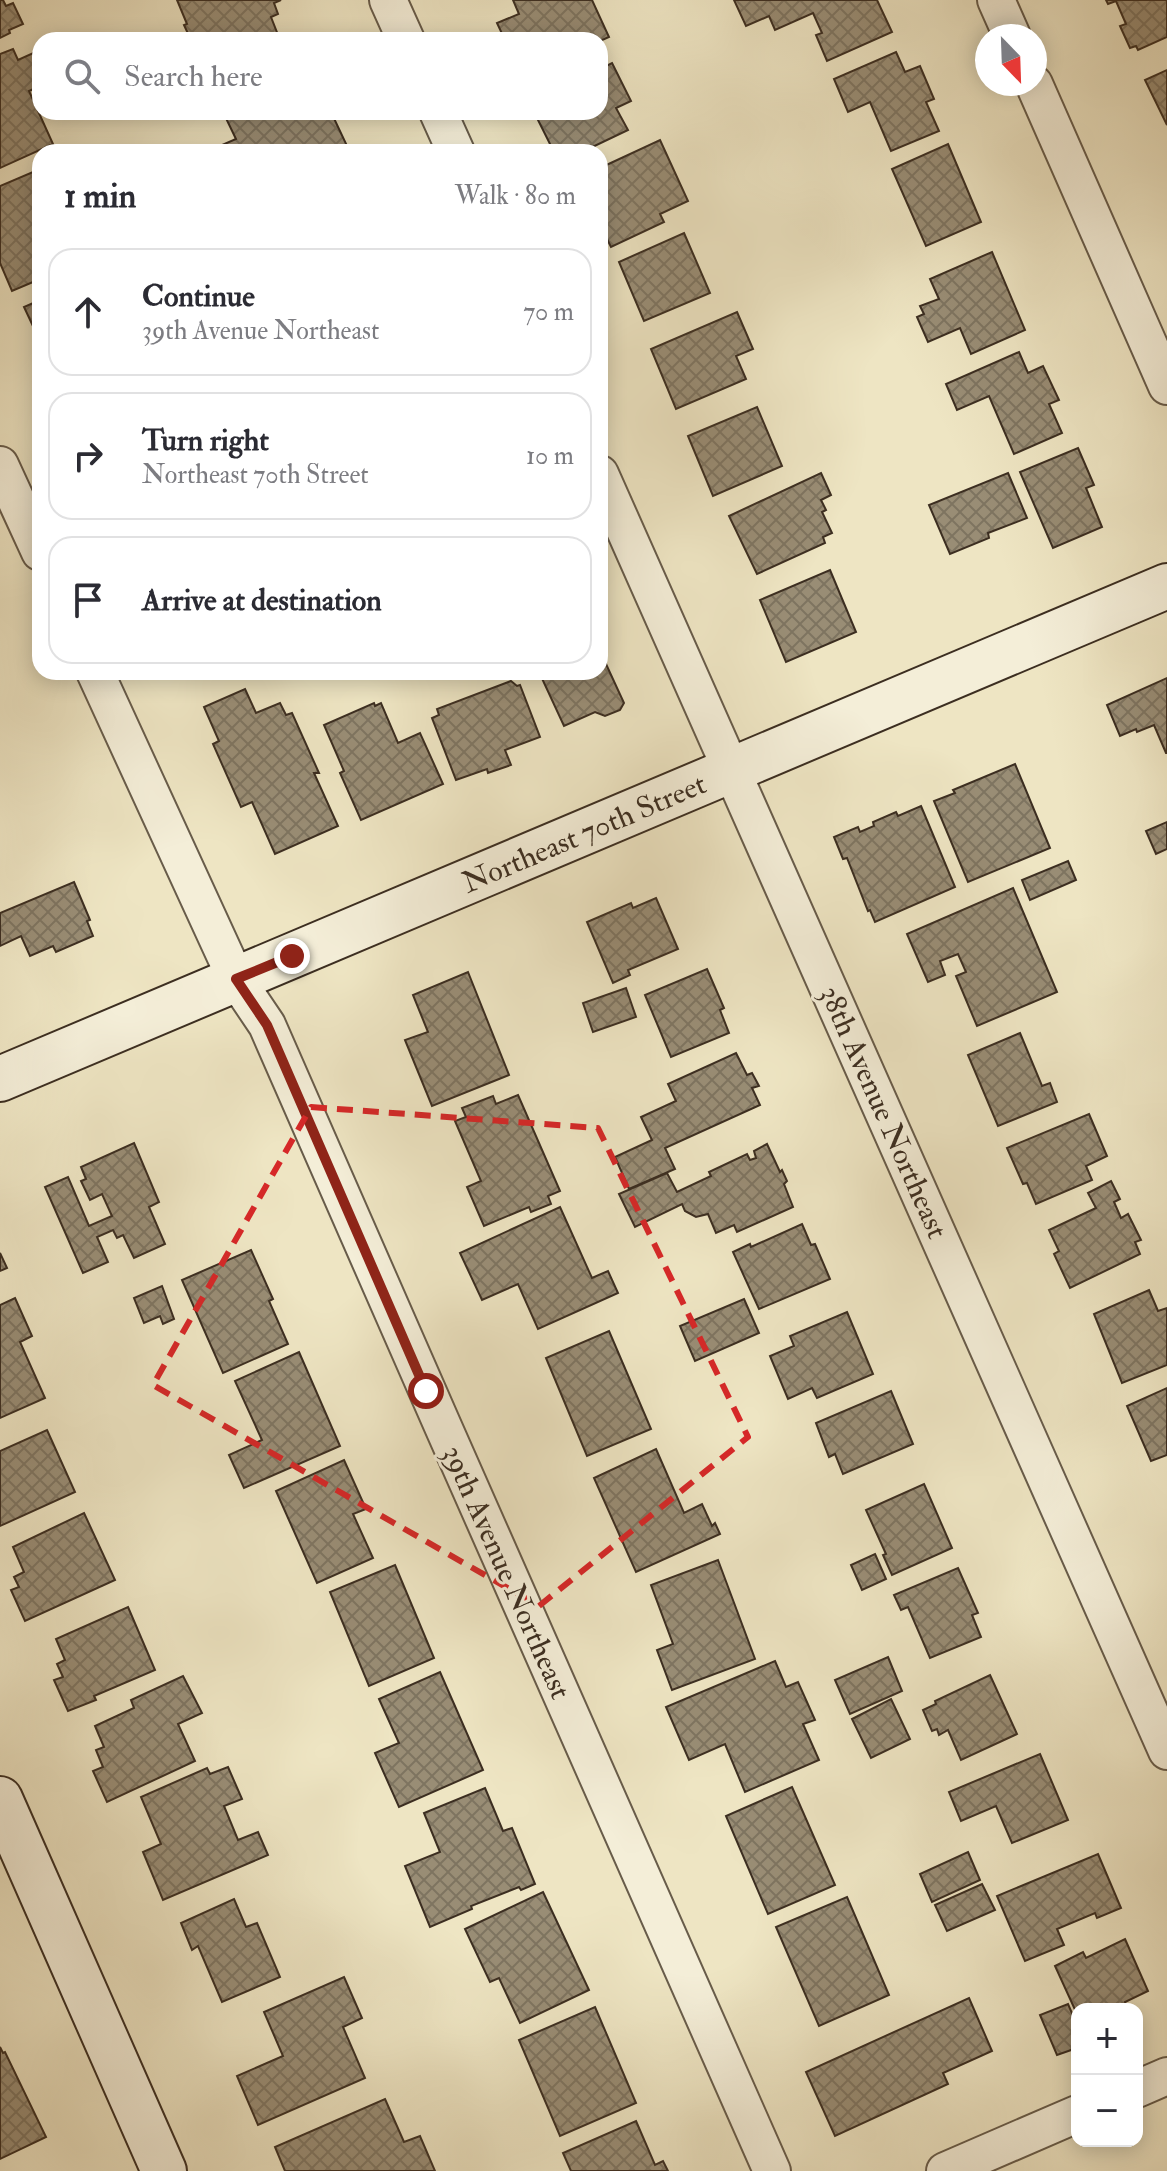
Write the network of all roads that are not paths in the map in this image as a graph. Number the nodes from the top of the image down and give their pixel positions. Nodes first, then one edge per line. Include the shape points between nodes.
1 (388, 0) edge
2 (996, 0) edge
3 (1007, 24) edge
4 (402, 32) edge
5 (1039, 96) edge
6 (442, 120) edge
7 (452, 144) edge
8 (1167, 386) edge
9 (0, 465) edge
10 (608, 492) edge
11 (32, 535) edge
12 (1167, 586) edge
13 (99, 680) edge
14 (733, 770) junction
15 (236, 979) junction
16 (0, 1079) edge
17 (1167, 1751) edge
18 (0, 1799) edge
19 (1167, 2076) edge
20 (1143, 2086) edge
21 (1071, 2117) edge
22 (164, 2171) edge
23 (772, 2171) edge
24 (945, 2171) edge

1 - 4 street
2 - 3 street
5 - 8 street
6 - 7 street
9 - 11 street
10 - 14 street, 38th Avenue Northeast
12 - 14 street, Northeast 70th Street
13 - 15 street, 39th Avenue Northeast
14 - 15 street, Northeast 70th Street
14 - 17 street, 38th Avenue Northeast
15 - 16 street, Northeast 70th Street
15 - 23 street, 39th Avenue Northeast via 267,1025
18 - 22 street
19 - 20 street
21 - 24 street

